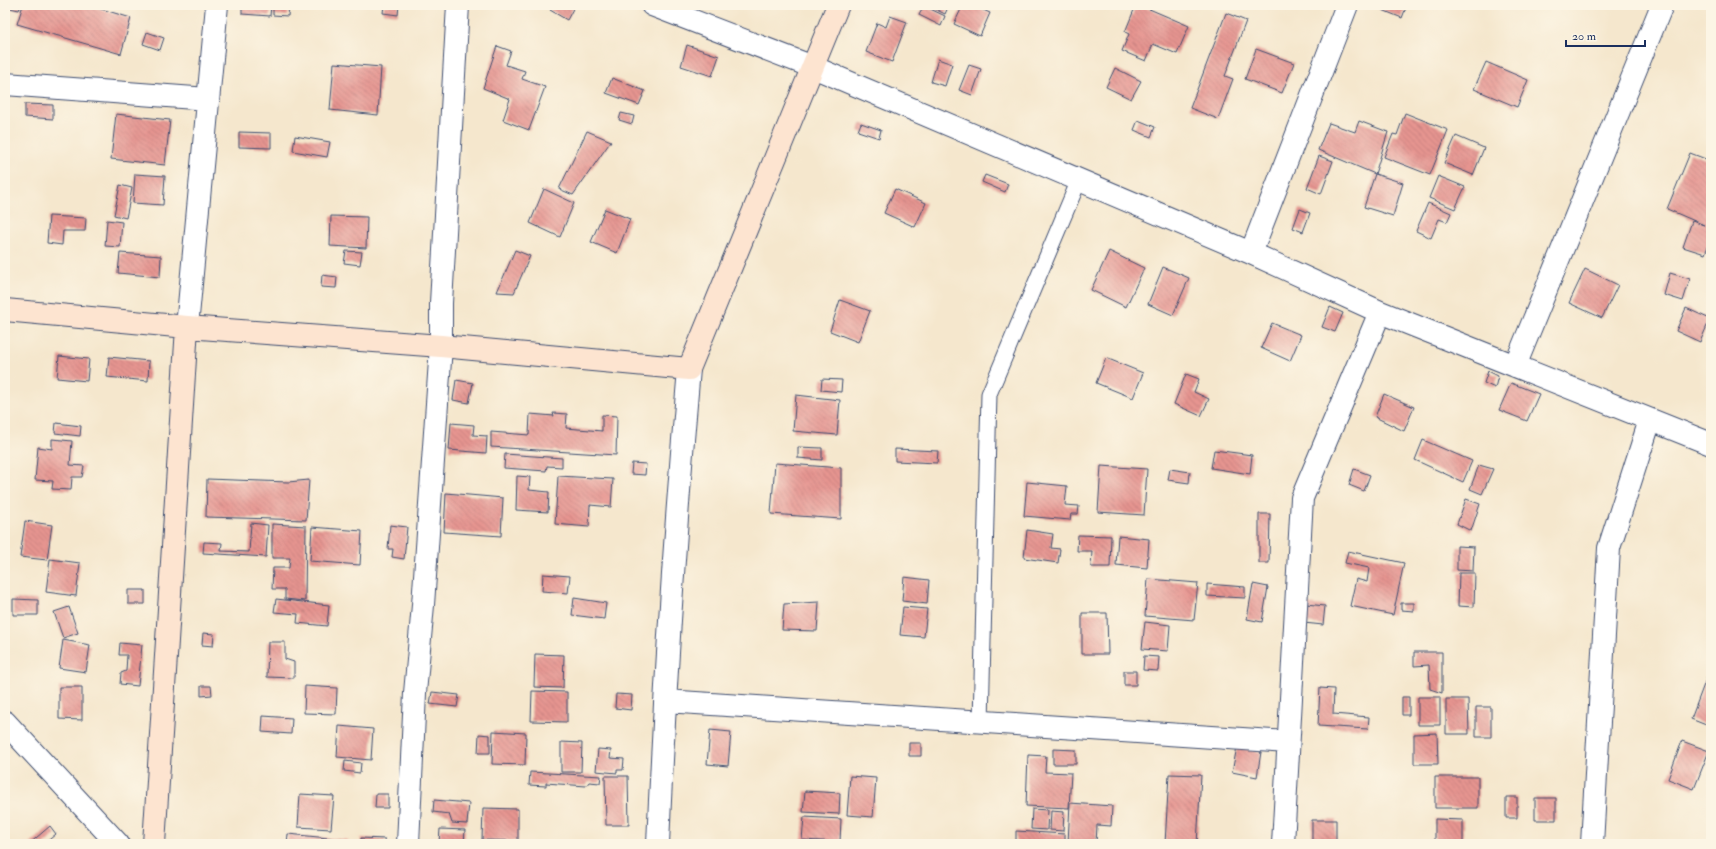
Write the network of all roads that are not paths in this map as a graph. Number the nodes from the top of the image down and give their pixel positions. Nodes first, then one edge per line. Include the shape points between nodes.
1 (217, 5) edge
2 (458, 5) edge
3 (652, 5) edge
4 (838, 5) edge
5 (1347, 5) edge
6 (1662, 5) edge
7 (813, 67) junction
8 (5, 84) edge
9 (208, 99) junction
10 (1079, 180) junction
11 (1251, 253) junction
12 (5, 310) edge
13 (1380, 312) junction
14 (187, 327) junction
15 (441, 346) junction
16 (1515, 366) junction
17 (689, 369) junction
18 (1650, 420) junction
19 (1711, 444) edge
20 (664, 701) junction
21 (5, 722) edge
22 (981, 722) junction
23 (1288, 742) junction
24 (118, 844) edge
25 (154, 844) edge
26 (408, 844) edge
27 (658, 844) edge
28 (1283, 844) edge
29 (1592, 844) edge

1 - 9 street
2 - 15 street via 441,304
3 - 7 street
4 - 7 street
5 - 11 street
6 - 16 street
7 - 10 street
7 - 17 street
8 - 9 street
9 - 14 street
10 - 11 street
10 - 22 lane via 990,394
11 - 13 street
12 - 14 street
13 - 16 street
13 - 23 street via 1302,498
14 - 15 street
14 - 25 street
15 - 17 street
15 - 26 street via 415,694
16 - 18 street
17 - 20 street via 676,513
18 - 19 street
18 - 29 street via 1609,548
20 - 22 street
20 - 27 street
21 - 24 street
22 - 23 street
23 - 28 street

